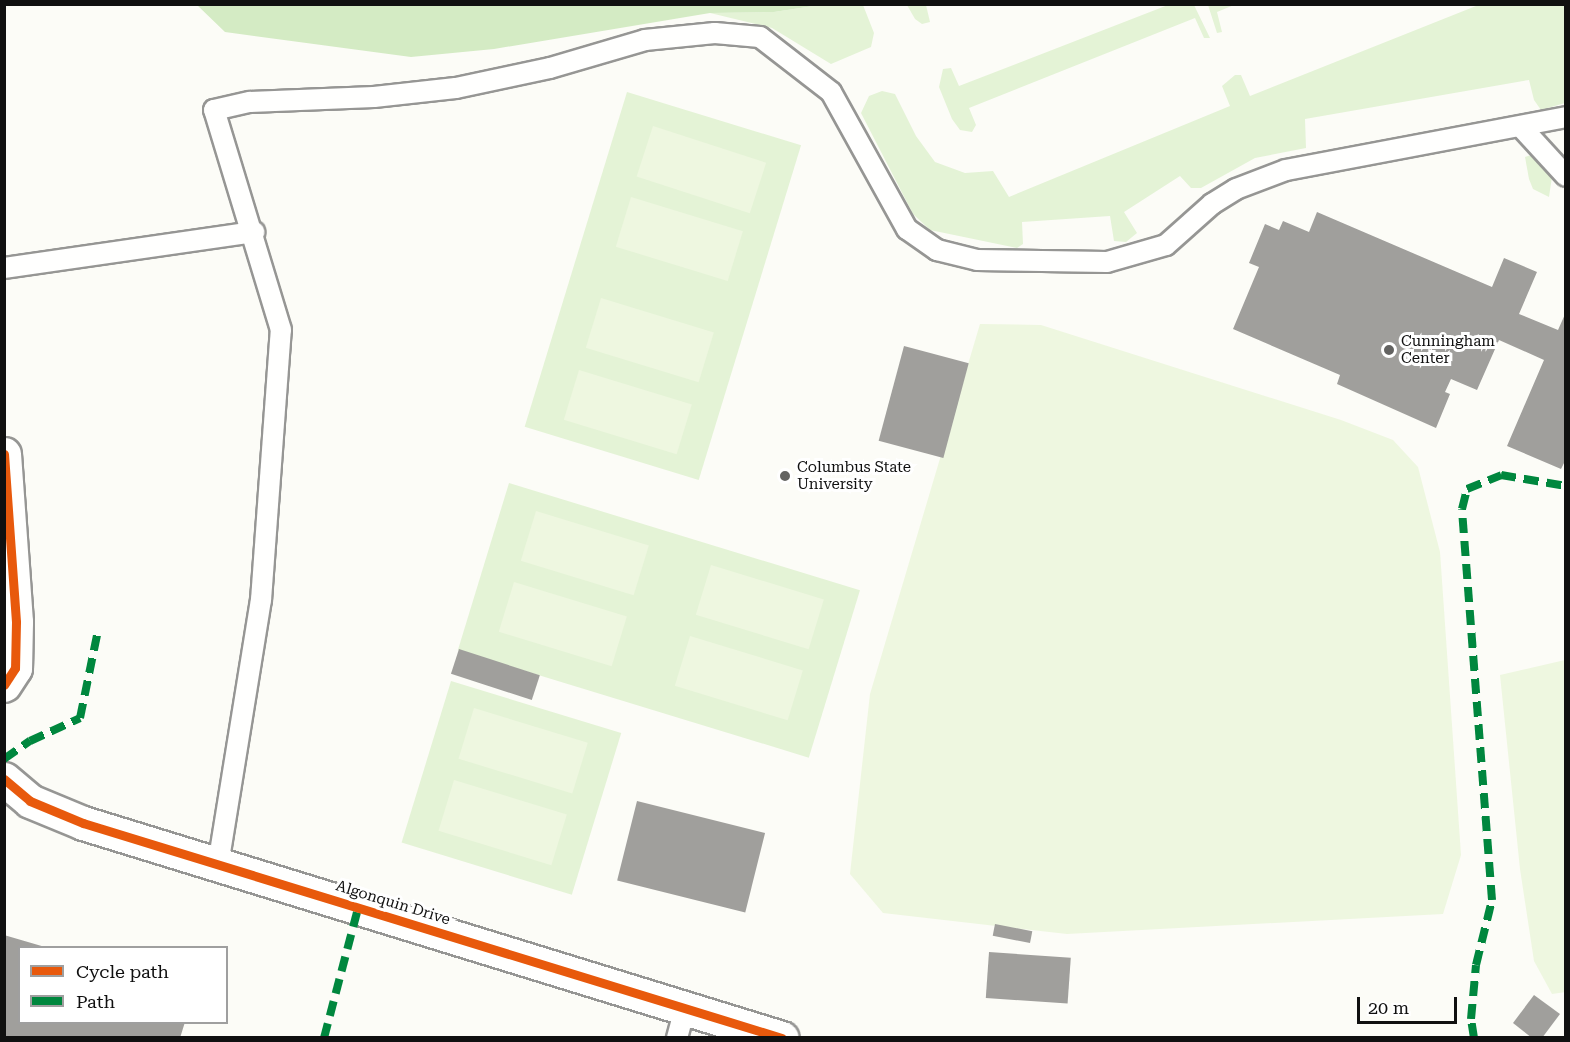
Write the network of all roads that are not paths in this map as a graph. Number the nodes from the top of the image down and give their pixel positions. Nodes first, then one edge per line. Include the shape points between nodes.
1 (1566, 117) edge
2 (1522, 128) junction
3 (1566, 176) edge
4 (254, 232) junction
5 (4, 268) edge
6 (4, 454) edge
7 (4, 685) edge
8 (4, 779) edge
9 (218, 865) junction
10 (681, 1023) edge
11 (782, 1038) edge

1 - 2 lane
2 - 3 lane
2 - 4 lane via 1286,170 1236,189 1212,204 1166,245 1107,262 977,260 937,250 907,229 831,92 783,53 760,37 715,33 677,36 645,40 550,68 456,88 374,97 250,102 214,110
4 - 5 lane
4 - 9 lane via 281,330 261,600
6 - 7 street via 16,622 15,668
8 - 9 street, Algonquin Drive via 30,801 83,823
9 - 10 street, Algonquin Drive
10 - 11 street, Algonquin Drive

